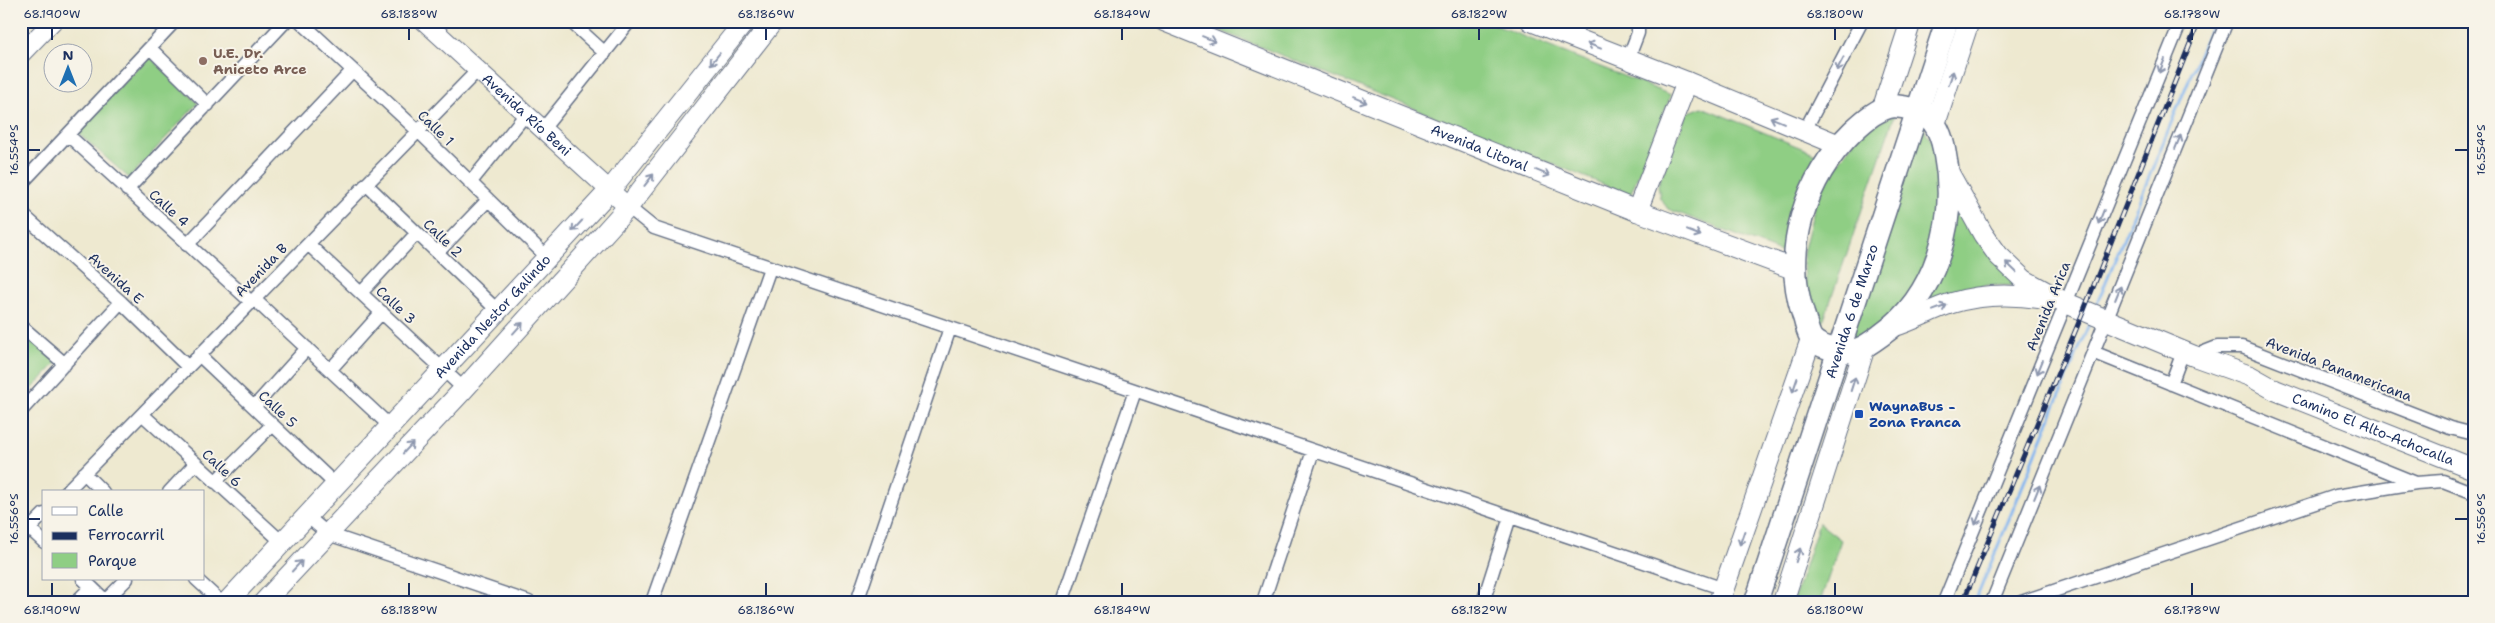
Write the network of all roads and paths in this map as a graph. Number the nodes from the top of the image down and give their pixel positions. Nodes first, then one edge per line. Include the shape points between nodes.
1 (53, 21) edge
2 (175, 21) edge
3 (286, 21) edge
4 (300, 21) edge
5 (424, 21) edge
6 (570, 21) edge
7 (630, 21) edge
8 (745, 21) edge
9 (773, 21) edge
10 (1164, 21) edge
11 (1531, 21) edge
12 (1638, 21) edge
13 (1862, 21) edge
14 (1912, 21) edge
15 (1933, 21) edge
16 (1948, 21) edge
17 (1969, 21) edge
18 (2181, 21) edge
19 (2227, 21) edge
20 (150, 48) junction
21 (605, 53) junction
22 (21, 54) edge
23 (1628, 59) junction
24 (352, 70) junction
25 (478, 70) junction
26 (1687, 82) junction
27 (208, 104) junction
28 (1901, 108) junction
29 (526, 114) junction
30 (1935, 124) junction
31 (543, 129) junction
32 (418, 131) junction
33 (1804, 132) junction
34 (68, 135) junction
35 (1839, 145) junction
36 (1949, 174) junction
37 (470, 183) junction
38 (21, 184) edge
39 (366, 184) junction
40 (127, 190) junction
41 (610, 190) junction
42 (488, 200) junction
43 (628, 207) junction
44 (1637, 211) junction
45 (21, 213) edge
46 (416, 234) junction
47 (308, 244) junction
48 (187, 245) junction
49 (437, 253) junction
50 (548, 258) junction
51 (770, 268) junction
52 (1796, 270) junction
53 (361, 293) junction
54 (253, 300) junction
55 (121, 302) junction
56 (2066, 303) junction
57 (382, 312) junction
58 (499, 312) junction
59 (2107, 320) junction
60 (21, 326) edge
61 (1895, 326) junction
62 (950, 328) junction
63 (1825, 345) junction
64 (1865, 347) junction
65 (306, 348) junction
66 (2093, 352) junction
67 (2188, 354) junction
68 (199, 355) junction
69 (65, 364) junction
70 (188, 367) junction
71 (330, 370) junction
72 (444, 371) junction
73 (2171, 384) junction
74 (464, 389) junction
75 (1134, 390) junction
76 (254, 407) junction
77 (21, 411) edge
78 (142, 414) junction
79 (272, 424) junction
80 (390, 427) junction
81 (2474, 434) edge
82 (1313, 451) junction
83 (196, 464) junction
84 (2474, 469) edge
85 (84, 473) junction
86 (215, 482) junction
87 (2416, 482) junction
88 (336, 485) junction
89 (68, 490) edge
90 (101, 490) edge
91 (171, 490) edge
92 (2474, 493) edge
93 (42, 516) edge
94 (307, 516) junction
95 (1510, 517) junction
96 (26, 533) edge
97 (328, 534) junction
98 (42, 541) edge
99 (283, 543) junction
100 (126, 580) edge
101 (197, 580) edge
102 (87, 583) edge
103 (1722, 595) edge
104 (106, 601) edge
105 (76, 602) edge
106 (221, 602) edge
107 (228, 602) edge
108 (264, 602) edge
109 (529, 602) edge
110 (652, 602) edge
111 (857, 602) edge
112 (1062, 602) edge
113 (1263, 602) edge
114 (1483, 602) edge
115 (1742, 602) edge
116 (1756, 602) edge
117 (1783, 602) edge
118 (1944, 602) edge
119 (1992, 602) edge
120 (2021, 602) edge

1 - 22 street
2 - 20 street
3 - 27 street
4 - 24 street, Calle 1
5 - 25 street, Avenida Río Beni
6 - 21 street
7 - 21 street
8 -> 41 main road, Avenida Nestor Galindo
43 -> 9 main road, Avenida Nestor Galindo
10 -> 44 main road, Avenida Litoral
23 -> 11 main road
12 - 23 street via 1638,33
13 -> 33 street
14 - 28 main road, Avenida 6 de Marzo
15 - 28 highway, Avenida 6 de Marzo
16 - 28 highway, Avenida 6 de Marzo
30 -> 17 main road
18 -> 56 street, Avenida Arica
59 -> 19 street
20 - 27 street
20 - 34 street
21 - 31 street
23 - 26 main road
24 - 32 street, Calle 1
24 - 48 street
25 - 29 street, Avenida Río Beni
25 - 32 street, Avenida B
33 -> 26 main road
26 - 44 main road
27 - 40 street
28 - 30 highway via 1926,115
28 - 35 highway
28 - 63 highway, Avenida 6 de Marzo
29 - 31 street, Avenida Río Beni
29 - 37 street
30 - 36 highway
31 - 41 street, Avenida Río Beni
32 - 37 street, Calle 1
32 - 39 street, Avenida B
33 - 35 main road
34 - 38 street
34 - 40 street, Calle 4
35 - 52 highway via 1810,192 1797,234
56 -> 36 main road, Camino El Alto-Achocalla via 2024,280 1998,255
36 - 61 highway via 1947,219 1939,254 1916,300
37 - 42 street, Calle 1
39 - 46 street, Calle 2
39 - 47 street, Avenida B
40 - 48 street, Calle 4
41 - 43 street, Avenida Río Beni
41 -> 50 main road, Avenida Nestor Galindo
42 - 49 street
42 - 50 street, Calle 1
43 - 51 street via 654,228
74 -> 43 main road, Avenida Nestor Galindo
44 -> 52 main road, Avenida Litoral
45 - 55 street, Avenida E
46 - 49 street, Calle 2
46 - 53 street
47 - 53 street, Calle 3
47 - 54 street, Avenida B
48 - 54 street, Calle 4
49 - 58 street, Calle 2
50 - 58 main road, Avenida Nestor Galindo
51 - 62 street
51 - 110 street
52 - 63 highway via 1799,299
53 - 57 street, Calle 3
54 - 65 street, Calle 4
54 - 68 street, Avenida B
55 - 69 street
55 - 70 street, Avenida E
56 - 59 main road, Camino El Alto-Achocalla
61 -> 56 main road, Camino El Alto-Achocalla via 1953,302 1990,296 2027,296
56 -> 118 street, Avenida Arica
57 - 71 street
57 - 72 street, Calle 3
58 - 72 main road, Avenida Nestor Galindo
59 - 66 street
59 - 67 main road, Camino El Alto-Achocalla
60 - 69 street
61 - 64 highway
62 - 75 street
62 - 111 street
63 - 64 highway via 1850,353
63 -> 103 main road, Avenida 6 de Marzo
63 - 115 highway, Avenida 6 de Marzo
63 - 116 highway, Avenida 6 de Marzo
117 -> 64 main road, Avenida 6 de Marzo
65 - 71 street, Calle 4
65 - 76 street
66 - 73 street
119 -> 66 street
67 - 73 street
67 - 81 street, Avenida Panamericana via 2217,347 2242,347 2450,428
67 - 84 main road, Camino El Alto-Achocalla via 2216,372 2246,384 2275,390
68 - 70 street, Avenida B
68 - 76 street, Calle 5
69 - 77 street
70 - 78 street, Avenida B
71 - 80 street, Calle 4
72 - 74 street, Calle 3
72 - 80 main road, Avenida Nestor Galindo
73 - 87 street
97 -> 74 main road, Avenida Nestor Galindo
75 - 82 street
75 - 112 street
76 - 79 street, Calle 5
78 - 83 street, Calle 6
78 - 85 street, Avenida B
79 - 86 street
79 - 88 street, Calle 5
80 - 88 main road, Avenida Nestor Galindo
82 - 95 street
82 - 113 street
83 - 86 street, Calle 6
83 - 91 street
85 - 89 street, Avenida B
85 - 90 street
86 - 99 street, Calle 6
87 - 92 street via 2443,480
87 - 120 street via 2336,496
88 - 94 main road, Avenida Nestor Galindo
93 - 96 street
94 - 97 street
94 - 99 main road, Avenida Nestor Galindo
95 - 103 street
95 - 114 street
96 - 98 street
108 -> 97 main road, Avenida Nestor Galindo
97 - 109 street
99 - 107 main road, Avenida Nestor Galindo
100 - 104 street
101 - 106 street
102 - 104 street
102 - 105 street

